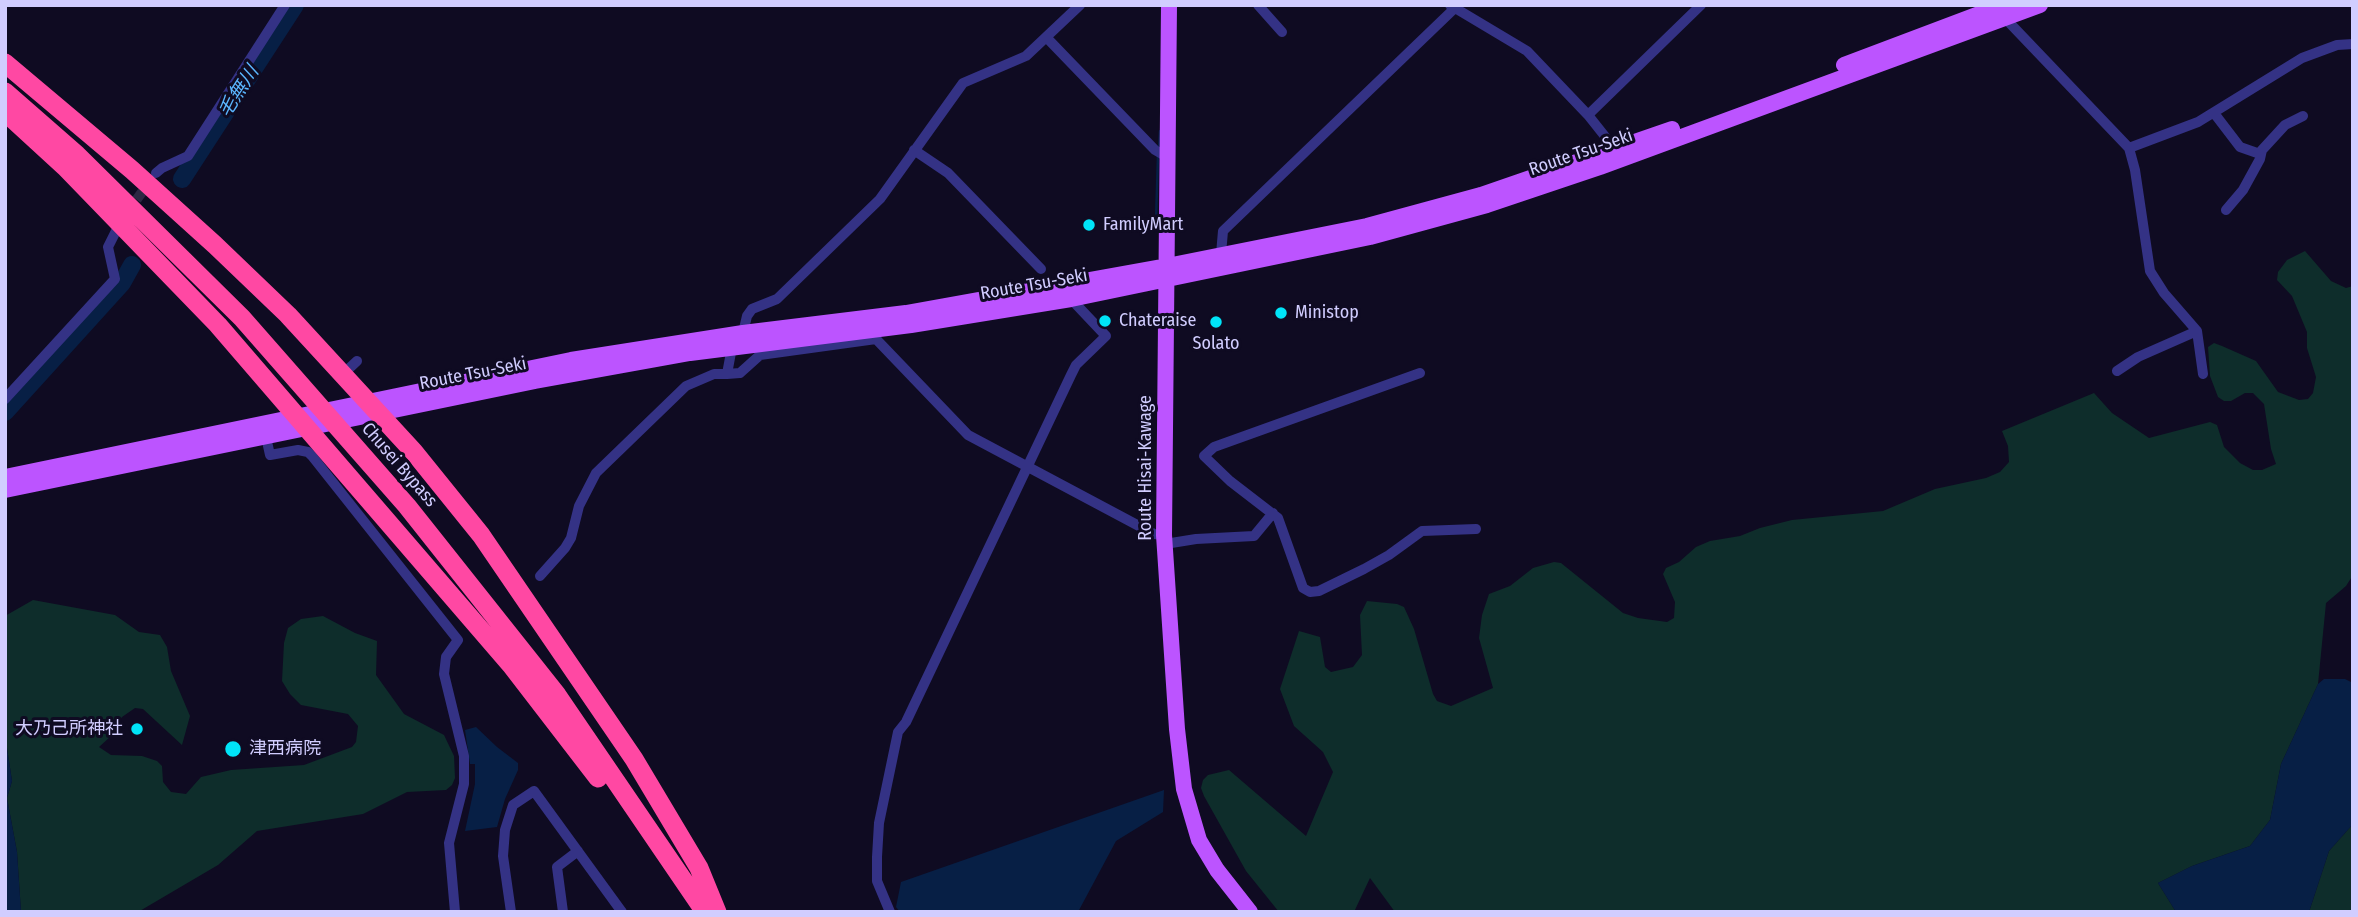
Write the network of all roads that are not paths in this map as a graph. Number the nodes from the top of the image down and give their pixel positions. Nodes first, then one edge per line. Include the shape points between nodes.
1 (285, 5) edge
2 (1080, 5) edge
3 (1169, 5) edge
4 (1258, 5) edge
5 (1701, 5) edge
6 (2040, 5) edge
7 (1454, 7) edge
8 (1999, 9) edge
9 (1282, 32) dead end
10 (1046, 37) junction
11 (2353, 44) edge
12 (5, 63) edge
13 (5, 92) edge
14 (5, 111) edge
15 (2214, 113) junction
16 (1588, 114) junction
17 (2303, 116) dead end
18 (2129, 148) junction
19 (1615, 149) junction
20 (914, 150) junction
21 (1161, 153) junction
22 (2260, 154) junction
23 (156, 173) tunnel mouth
24 (2226, 210) dead end
25 (117, 229) dead end
26 (1221, 254) junction
27 (1041, 269) dead end
28 (1167, 272) junction
29 (1071, 299) junction
30 (2197, 331) junction
31 (743, 333) junction
32 (732, 347) junction
33 (2117, 371) dead end
34 (1420, 373) dead end
35 (726, 374) junction
36 (2203, 374) dead end
37 (5, 399) edge
38 (373, 408) junction
39 (303, 422) junction
40 (266, 437) junction
41 (1027, 465) junction
42 (5, 477) edge
43 (5, 490) edge
44 (1273, 513) junction
45 (1476, 529) dead end
46 (1164, 539) junction
47 (540, 576) dead end
48 (578, 851) junction
49 (508, 911) edge
50 (456, 912) edge
51 (563, 912) edge
52 (622, 912) edge
53 (703, 912) edge
54 (717, 912) edge
55 (890, 912) edge
56 (1250, 912) edge

1 - 23 street via 188,156
2 - 10 street
3 - 21 main road, Route Hisai-Kawage
4 - 9 street
5 - 16 street
6 - 8 main road, Route Tsu-Seki
7 - 16 street via 1527,51
7 - 26 street via 1223,231
8 - 18 street
8 - 19 main road, Route Tsu-Seki
8 - 28 main road, Route Tsu-Seki via 1823,83 1488,205 1370,237
10 - 20 street via 1026,56 962,83
10 - 21 street
11 - 15 street via 2302,58
12 - 38 highway via 350,368
13 - 53 highway, Chusei Bypass via 124,200 242,318 366,458 556,695
14 - 39 highway via 218,325
15 - 18 street
15 - 22 street via 2240,147
16 - 19 street
17 - 22 street via 2285,125
18 - 30 street via 2150,271
19 - 26 main road, Route Tsu-Seki via 1481,195 1367,226
20 - 27 street via 948,173
20 - 31 street via 854,227 777,299 752,309
21 - 28 main road, Route Hisai-Kawage
22 - 24 street via 2243,190
25 - 37 street via 108,247 115,279
26 - 28 main road, Route Tsu-Seki
28 - 29 main road, Route Tsu-Seki
28 - 31 main road, Route Tsu-Seki
28 - 46 main road, Route Hisai-Kawage
29 - 32 main road, Route Tsu-Seki via 911,326
29 - 41 street via 1106,336 1076,365
30 - 33 street
30 - 36 street
31 - 32 street
31 - 38 main road, Route Tsu-Seki via 571,360
32 - 35 street
32 - 38 main road, Route Tsu-Seki
34 - 44 street via 1202,454
35 - 41 street via 749,368 760,355 876,339 968,435
35 - 47 street via 686,386 596,473 565,548
38 - 39 main road, Route Tsu-Seki
38 - 54 highway via 481,535 550,634 634,759 699,868
39 - 40 main road, Route Tsu-Seki
39 - 42 main road, Route Tsu-Seki
39 - 53 highway via 511,665
40 - 43 main road, Route Tsu-Seki
40 - 50 street via 270,455 298,450 312,456 458,640 446,657 443,674 464,765 464,784 449,843
41 - 46 street
41 - 55 street via 898,732 879,823 877,857 877,881
44 - 45 street via 1303,588 1310,592 1390,555 1422,531
44 - 46 street via 1254,536
46 - 56 main road, Route Hisai-Kawage via 1184,789 1199,840
48 - 49 street via 534,791 513,805 503,856
48 - 51 street via 557,867
48 - 52 street

